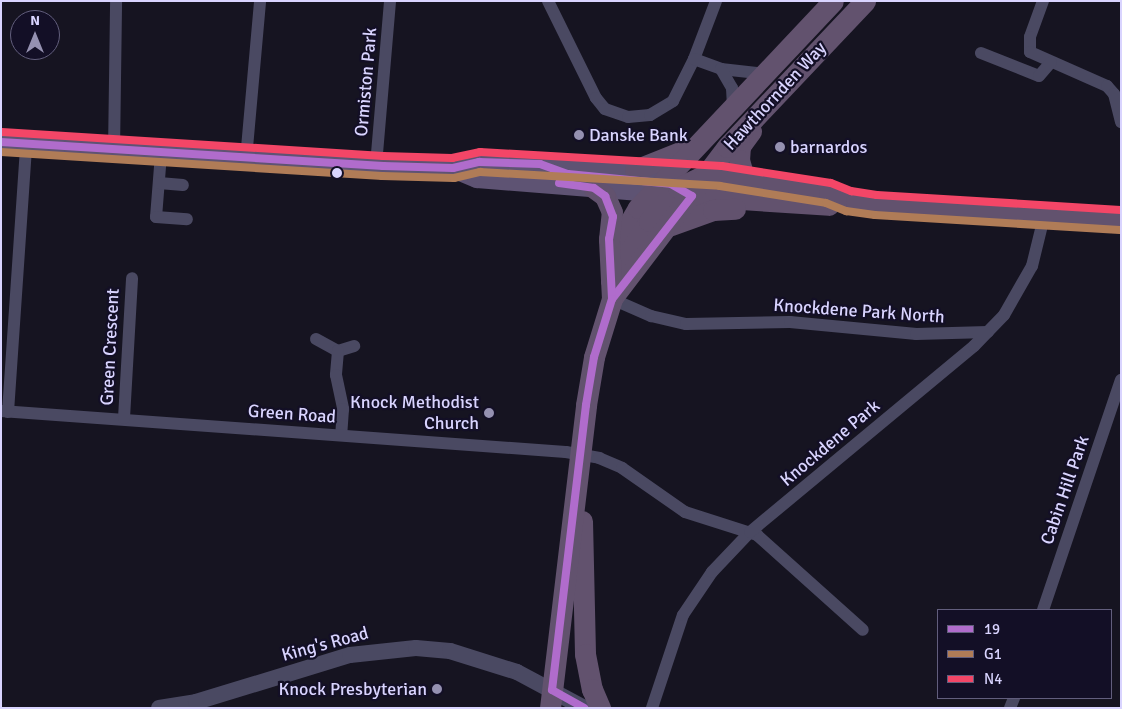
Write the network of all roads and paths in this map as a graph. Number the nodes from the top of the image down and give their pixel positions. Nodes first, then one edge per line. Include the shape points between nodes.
1 (116, 1) edge
2 (260, 1) edge
3 (390, 1) edge
4 (548, 1) edge
5 (716, 1) edge
6 (833, 1) edge
7 (865, 1) edge
8 (1043, 1) edge
9 (833, 34) junction
10 (981, 53) dead end
11 (694, 59) junction
12 (1051, 62) junction
13 (721, 69) junction
14 (766, 74) junction
15 (733, 107) junction
16 (1121, 122) edge
17 (1, 142) edge
18 (26, 144) junction
19 (694, 145) junction
20 (114, 151) junction
21 (246, 159) junction
22 (540, 164) junction
23 (376, 166) junction
24 (453, 168) junction
25 (160, 170) junction
26 (635, 170) junction
27 (752, 182) junction
28 (678, 184) junction
29 (183, 185) dead end
30 (594, 188) junction
31 (845, 203) junction
32 (1044, 217) junction
33 (187, 220) dead end
34 (1121, 220) edge
35 (671, 225) junction
36 (610, 259) junction
37 (132, 278) dead end
38 (611, 290) junction
39 (988, 332) junction
40 (316, 339) dead end
41 (354, 346) dead end
42 (338, 351) junction
43 (1121, 380) edge
44 (5, 411) edge
45 (124, 418) junction
46 (341, 435) junction
47 (579, 455) junction
48 (574, 500) junction
49 (750, 532) junction
50 (1043, 609) edge
51 (863, 630) dead end
52 (551, 699) edge
53 (159, 708) edge
54 (584, 708) edge
55 (600, 708) edge
56 (652, 708) edge

1 - 20 street
2 - 21 street
3 - 23 street, Ormiston Park
4 - 11 street via 596,98 616,115 650,115 666,107 679,91
5 - 11 street
6 - 14 highway, Hawthornden Way
7 - 9 highway, Hawthornden Way
8 - 12 street via 1028,46 1035,56
9 - 27 highway via 826,50 740,146 740,168
9 - 28 highway, Hawthornden Way
10 - 12 street via 1039,76
11 - 13 street
12 - 16 street via 1107,86 1114,94
13 - 14 street
13 - 15 street via 732,88
14 - 15 highway, Hawthornden Way
15 - 19 highway, Hawthornden Way
17 - 18 main road
18 - 20 main road
18 - 44 street
19 - 26 highway
19 - 28 highway, Hawthornden Way
20 - 25 main road
21 - 23 main road
21 - 25 main road
22 - 24 main road via 479,162
22 - 26 main road
22 - 28 main road via 568,174
23 - 24 main road
24 - 30 main road via 476,178
25 - 29 street
25 - 33 street via 156,217
26 - 28 main road
27 - 28 highway
27 - 31 highway via 829,193
28 - 30 main road
28 - 31 highway via 816,204
28 - 35 highway
28 - 36 highway via 638,208
28 - 38 highway via 649,221
30 - 36 highway via 605,196 612,212
31 - 32 highway
31 - 35 highway via 831,212 720,208
32 - 34 highway
32 - 39 street, Knockdene Park via 1029,274 1016,299
35 - 38 highway
36 - 38 highway
37 - 45 street, Green Crescent
38 - 39 street, Knockdene Park North via 651,316 686,324 790,322 916,334
38 - 47 highway via 594,357
39 - 49 street, Knockdene Park
40 - 42 street
41 - 42 street
42 - 46 street via 336,375 343,409
43 - 50 street, Cabin Hill Park
44 - 45 street, Green Road
45 - 46 street, Green Road
46 - 47 street, Green Road
47 - 48 highway
47 - 49 street, Green Road via 614,464 685,512
48 - 52 highway
48 - 55 highway via 583,524 586,654 592,689
49 - 51 street via 812,581
49 - 56 street, Knockdene Park via 712,572 683,616
52 - 53 street, King's Road via 517,672 472,657 434,649 394,648 350,655 204,700
52 - 54 street, King's Road

